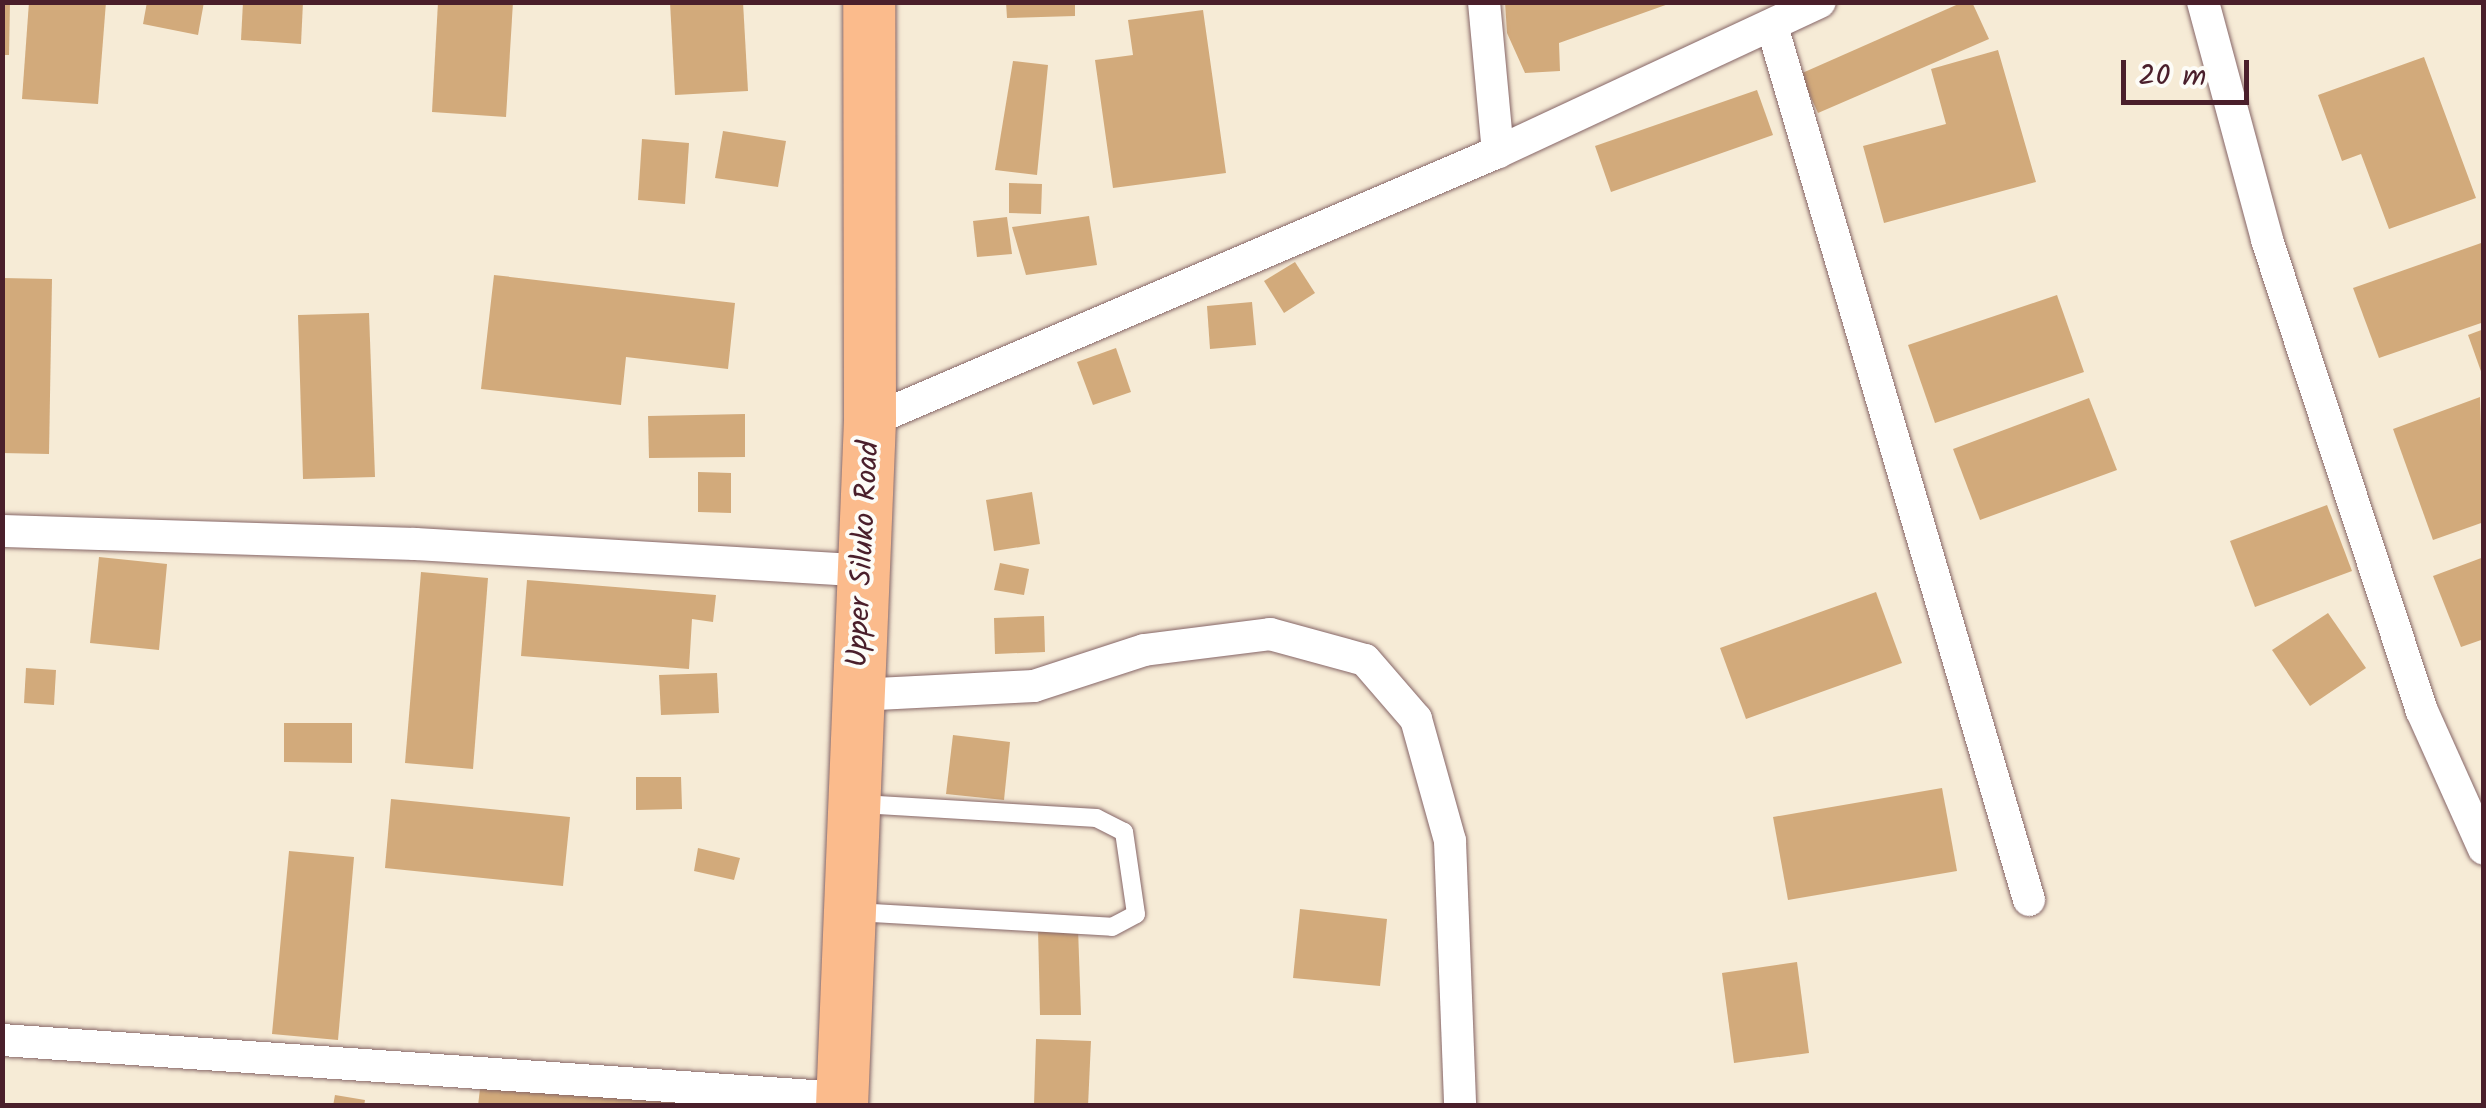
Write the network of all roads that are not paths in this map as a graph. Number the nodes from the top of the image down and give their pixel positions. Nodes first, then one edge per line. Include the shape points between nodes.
1 (868, 2) edge
2 (1484, 2) edge
3 (1820, 2) edge
4 (2204, 2) edge
5 (1772, 26) junction
6 (1498, 152) junction
7 (870, 421) junction
8 (2, 531) edge
9 (864, 570) junction
10 (857, 695) junction
11 (852, 804) junction
12 (2484, 849) edge
13 (2029, 900) dead end
14 (846, 911) junction
15 (2, 1040) edge
16 (842, 1102) edge
17 (1460, 1106) edge

1 - 7 main road, Upper Siluko Road
2 - 6 street
3 - 5 street
4 - 12 street via 2267,240 2416,692
5 - 6 street
5 - 13 street
6 - 7 street
7 - 9 main road, Upper Siluko Road
8 - 9 street via 415,544
9 - 10 main road, Upper Siluko Road
10 - 11 main road, Upper Siluko Road
10 - 17 street via 1034,686 1144,650 1270,634 1365,660 1416,719 1450,841
11 - 14 main road, Upper Siluko Road
11 - 14 lane via 1096,818 1124,832 1136,914 1112,927
14 - 16 main road, Upper Siluko Road
15 - 16 street

